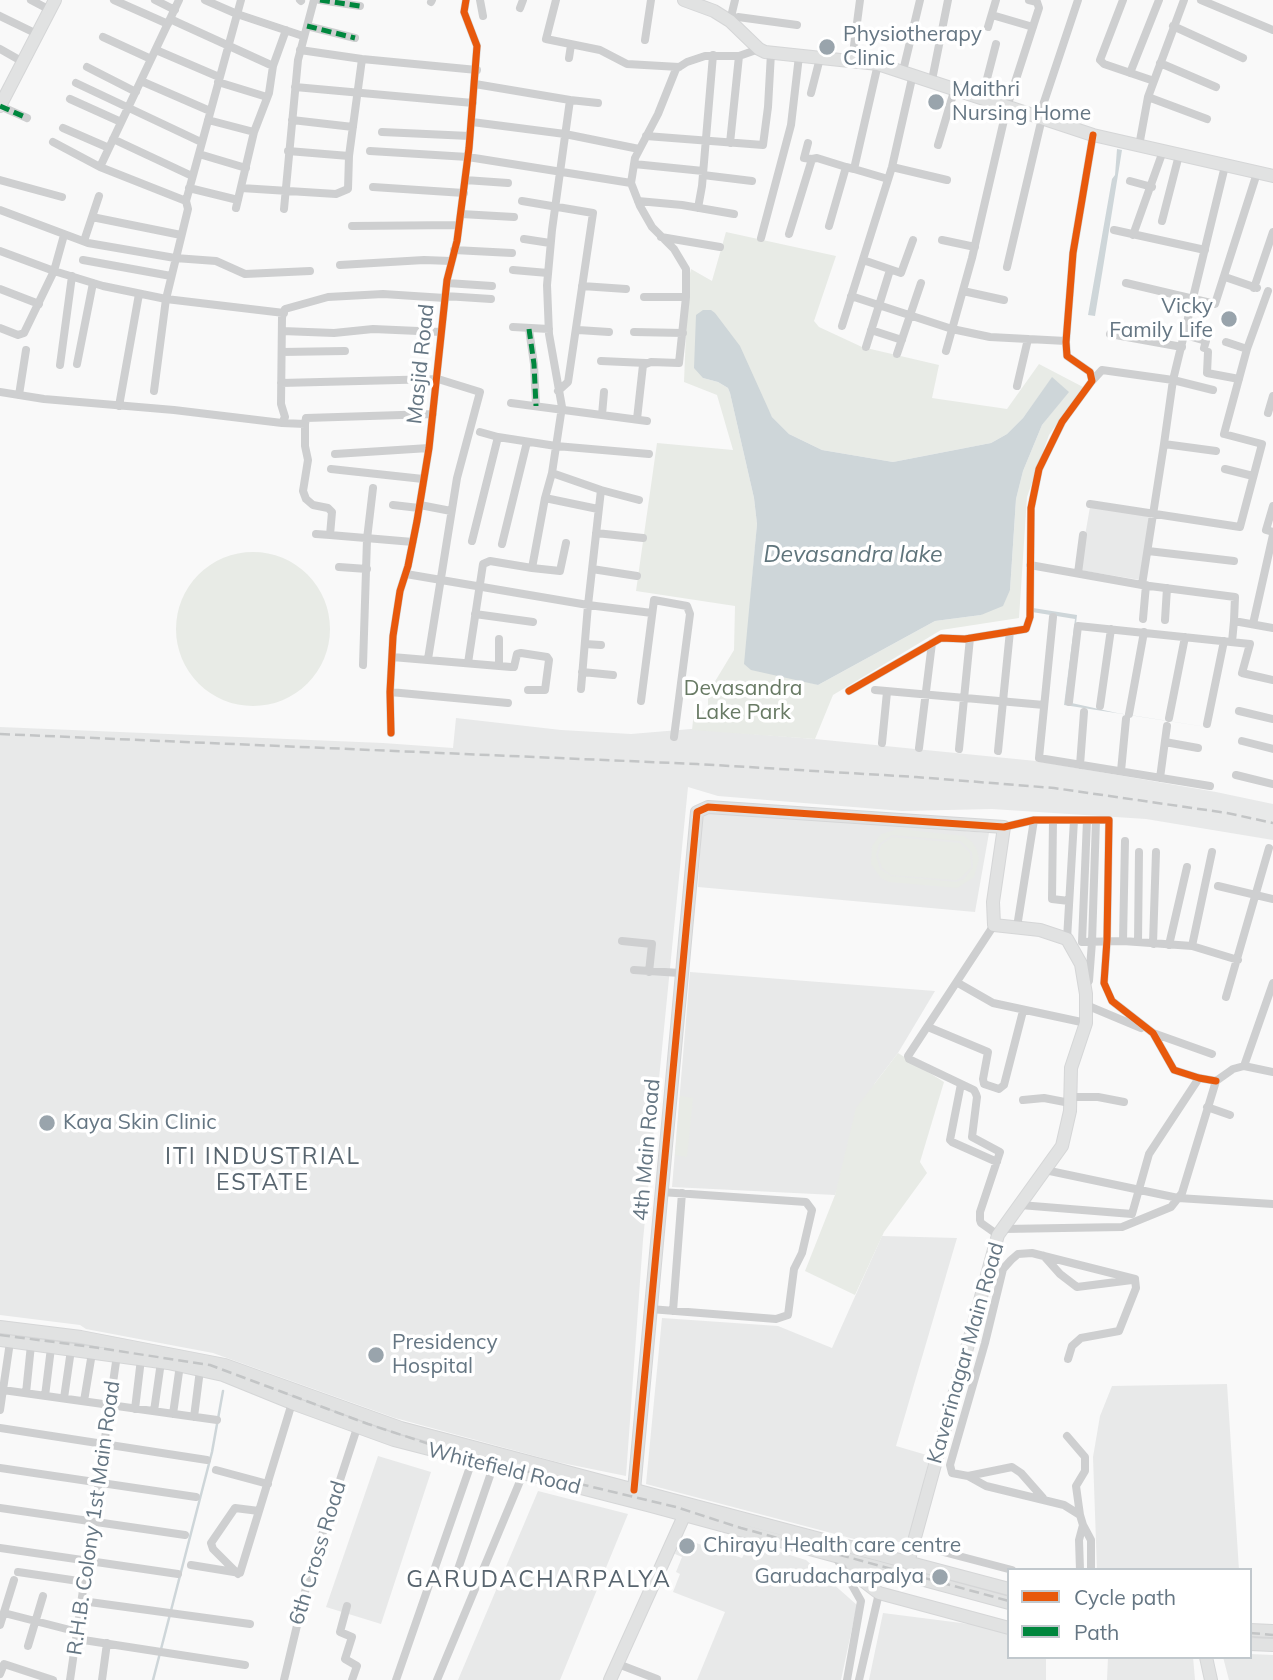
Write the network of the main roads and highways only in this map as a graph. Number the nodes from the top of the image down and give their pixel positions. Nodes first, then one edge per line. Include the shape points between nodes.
1 (684, 0) edge
2 (706, 4) edge
3 (52, 5) edge
4 (0, 106) edge
5 (1273, 176) edge
6 (1067, 939) joint
7 (0, 1327) edge
8 (5, 1341) edge
9 (287, 1396) junction
10 (634, 1490) junction
11 (684, 1516) junction
12 (850, 1561) junction
13 (908, 1563) junction
14 (1007, 1588) edge
15 (1007, 1602) edge
16 (1007, 1627) edge
17 (1252, 1630) edge
18 (1273, 1632) edge
19 (1252, 1644) edge
20 (1273, 1645) edge
21 (1206, 1659) edge
22 (610, 1680) edge
23 (1211, 1680) edge

1 - 2 main road
2 - 5 main road via 765,51 878,64 1093,135
3 - 4 main road
6 - 10 main road, 4th Main Road via 1040,930 994,925 1004,827 708,807 697,812
6 - 13 main road, Kaverinagar Main Road via 1087,984 1086,1023 1071,1068 1062,1146 1001,1232
7 - 9 main road, Whitefield Road via 81,1337 225,1365
8 - 9 main road, Whitefield Road via 180,1365
9 - 10 main road, Whitefield Road
9 - 11 main road, Whitefield Road via 357,1428
10 - 13 main road, Whitefield Road
11 - 12 main road, Whitefield Road
11 - 22 main road
12 - 15 main road, Whitefield Road
12 - 16 main road via 862,1580 879,1593
13 - 14 main road, Whitefield Road
17 - 18 main road
19 - 20 main road
21 - 23 main road

